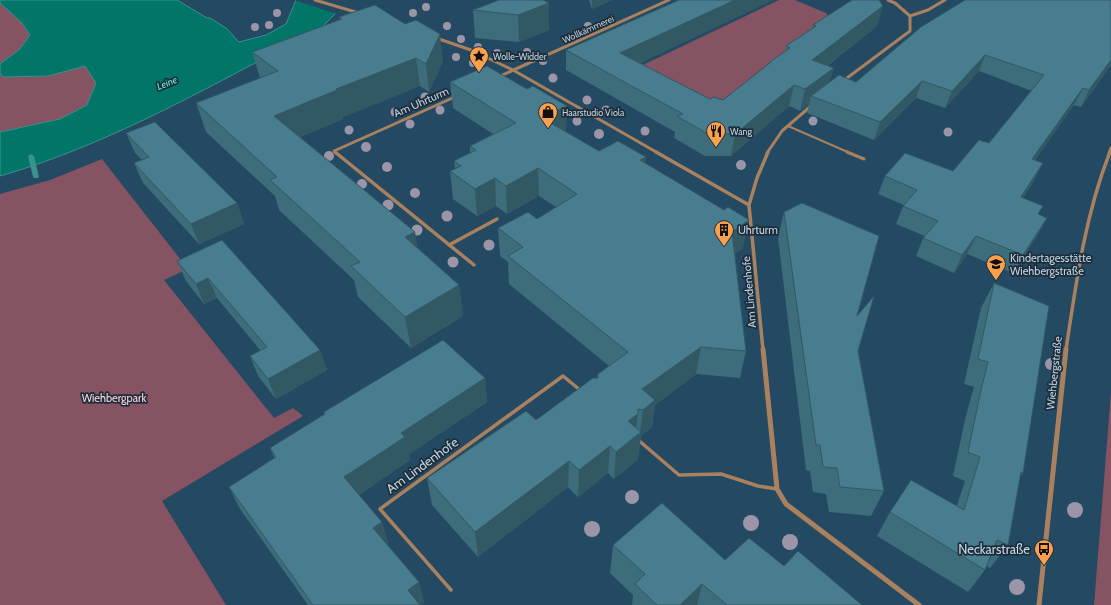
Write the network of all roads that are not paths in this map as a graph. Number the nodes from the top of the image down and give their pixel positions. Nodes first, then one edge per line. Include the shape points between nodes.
1 (315, 0) edge
2 (669, 0) edge
3 (888, 0) edge
4 (945, 0) edge
5 (361, 14) edge
6 (910, 16) junction
7 (435, 38) edge
8 (513, 70) junction
9 (495, 78) edge
10 (841, 83) edge
11 (460, 94) edge
12 (816, 102) edge
13 (788, 126) junction
14 (1111, 148) edge
15 (864, 159) dead end
16 (749, 205) junction
17 (496, 219) dead end
18 (449, 245) junction
19 (474, 265) dead end
20 (584, 394) edge
21 (638, 438) edge
22 (777, 489) junction
23 (451, 590) dead end
24 (919, 605) edge
25 (1039, 605) edge

1 - 5 street
2 - 8 street, Wollkämmerei
3 - 6 street
4 - 6 street via 928,10
6 - 10 street via 910,31
7 - 8 street via 471,50
8 - 9 street
8 - 16 street
11 - 18 street, Am Uhrturm via 334,151
12 - 13 street, Am Lindenhofe
13 - 15 lane
13 - 16 street, Am Lindenhofe via 778,136 759,170
14 - 25 street, Wiehbergstraße via 1101,172 1085,236 1068,332
16 - 22 street, Am Lindenhofe
17 - 18 street
18 - 19 street, Am Uhrturm
20 - 23 lane, Am Lindenhofe via 563,376 380,509
21 - 22 lane via 679,475 721,474 758,486
22 - 24 street, Am Lindenhofe via 786,504

